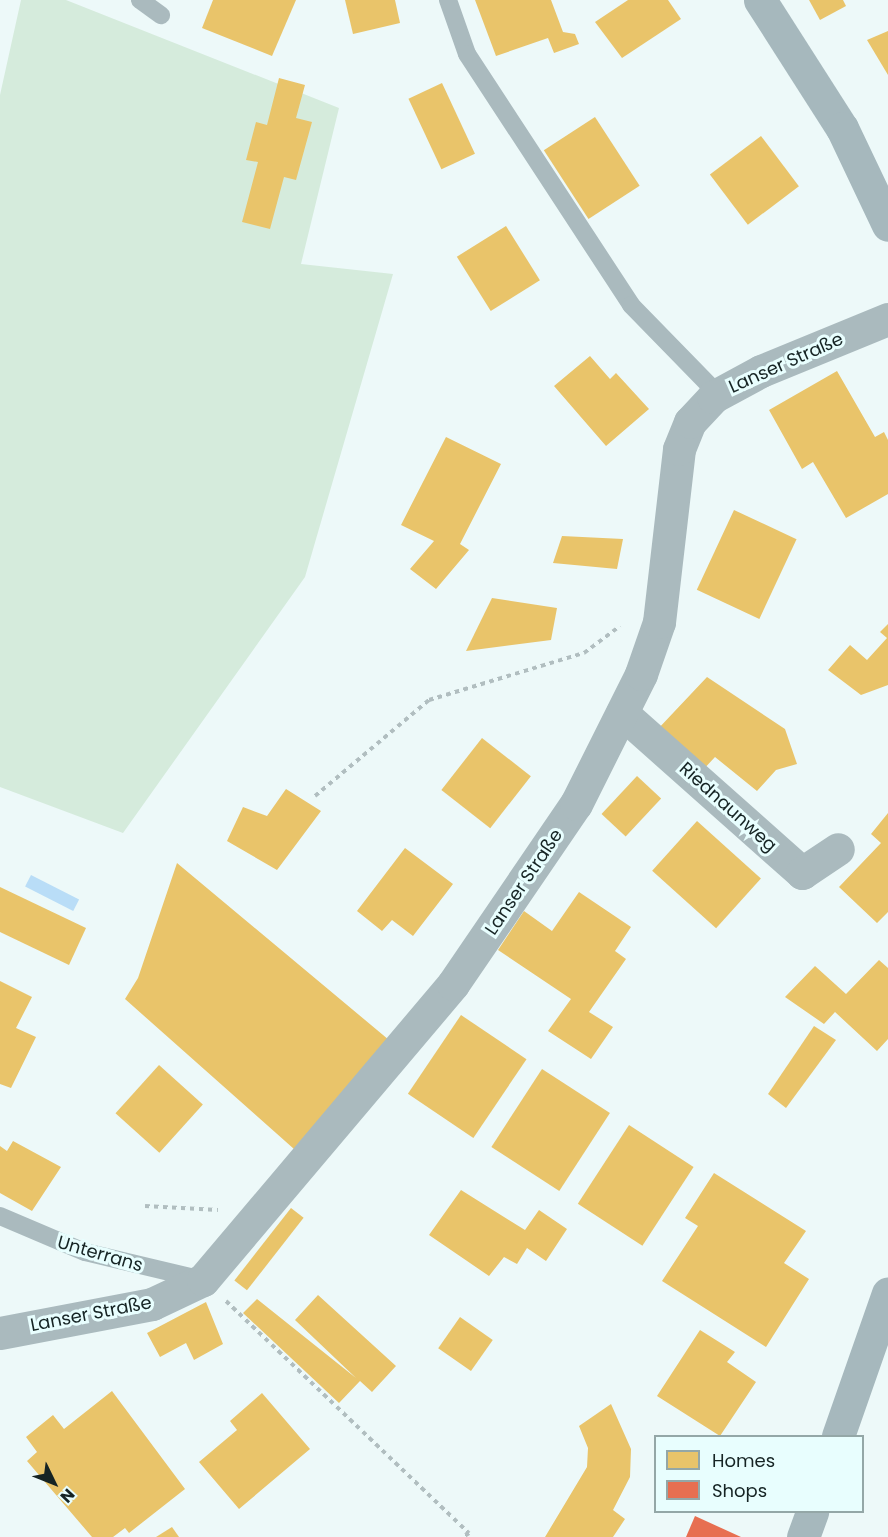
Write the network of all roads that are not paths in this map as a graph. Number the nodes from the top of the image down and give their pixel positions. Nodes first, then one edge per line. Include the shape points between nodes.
1 (140, 0) edge
2 (448, 0) edge
3 (760, 0) edge
4 (160, 15) dead end
5 (888, 225) edge
6 (888, 319) edge
7 (718, 394) junction
8 (622, 713) junction
9 (838, 849) dead end
10 (0, 1216) edge
11 (203, 1280) junction
12 (888, 1293) edge
13 (0, 1334) edge
14 (839, 1435) edge
15 (812, 1513) edge
16 (803, 1537) edge

1 - 4 lane
2 - 7 lane via 467,54 630,305
3 - 5 main road via 842,128
6 - 7 street, Lanser Straße
7 - 8 street, Lanser Straße via 690,422 679,449 659,622
8 - 9 street, Riednaunweg via 802,873
8 - 11 street, Lanser Straße via 576,804 469,964
10 - 11 lane, Unterrans via 32,1234 85,1251
11 - 13 street, Lanser Straße via 152,1304
12 - 14 main road
15 - 16 main road

